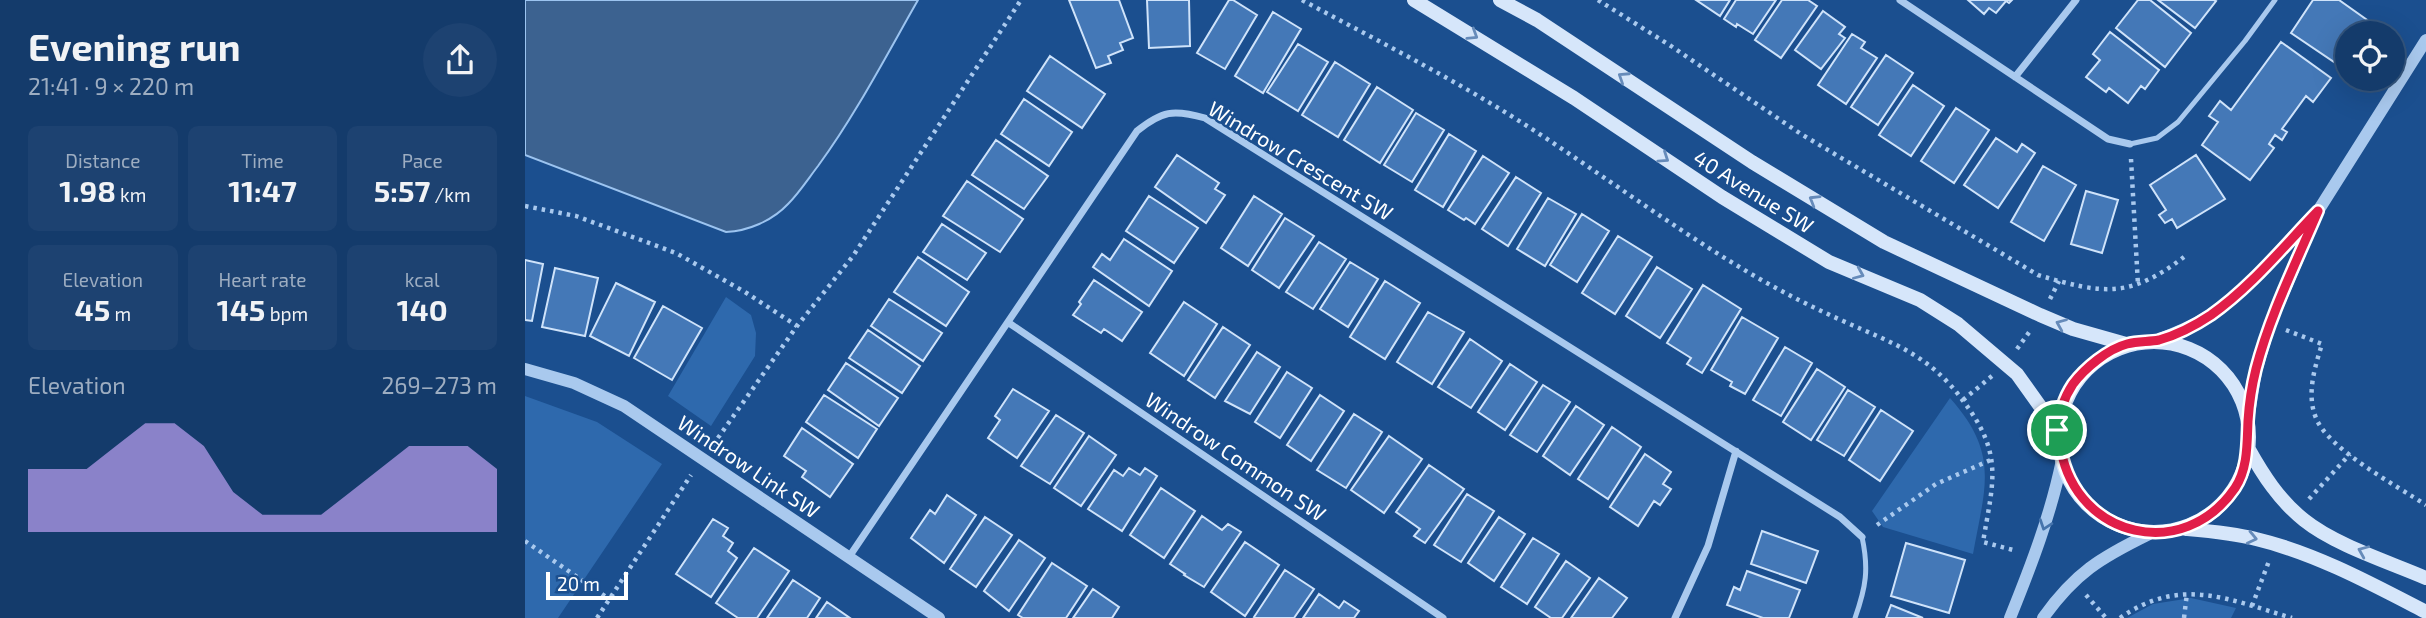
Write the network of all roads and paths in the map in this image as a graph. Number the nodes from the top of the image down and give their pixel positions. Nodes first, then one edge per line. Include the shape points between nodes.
1 (1021, 0) edge
2 (1302, 0) edge
3 (1414, 0) edge
4 (1500, 0) edge
5 (1598, 0) edge
6 (1900, 0) edge
7 (2075, 0) edge
8 (2275, 0) edge
9 (2426, 40) edge
10 (2015, 77) junction
11 (2130, 144) junction
12 (525, 206) edge
13 (2318, 211) junction
14 (2184, 257) dead end
15 (2059, 281) junction
16 (2138, 285) junction
17 (2046, 305) dead end
18 (1009, 323) junction
19 (797, 326) junction
20 (2031, 329) dead end
21 (2286, 330) dead end
22 (2158, 340) junction
23 (2126, 344) junction
24 (2015, 351) dead end
25 (525, 369) edge
26 (1995, 373) dead end
27 (1963, 400) junction
28 (2248, 420) junction
29 (2057, 430) junction
30 (2248, 448) junction
31 (1736, 452) junction
32 (2350, 454) junction
33 (703, 458) junction
34 (1993, 458) junction
35 (2062, 460) junction
36 (2308, 500) dead end
37 (2426, 505) edge
38 (1877, 524) dead end
39 (2185, 529) junction
40 (2149, 534) junction
41 (1862, 537) joint
42 (525, 541) edge
43 (2021, 552) dead end
44 (849, 557) junction
45 (2270, 559) dead end
46 (2426, 578) edge
47 (2084, 592) dead end
48 (2187, 593) junction
49 (609, 599) junction
50 (2252, 606) junction
51 (2426, 612) edge
52 (597, 618) edge
53 (939, 618) edge
54 (1443, 618) edge
55 (1675, 618) edge
56 (1856, 618) edge
57 (2010, 618) edge
58 (2043, 618) edge
59 (2106, 618) edge
60 (2120, 618) edge
61 (2184, 618) edge
62 (2292, 618) edge

1 - 19 path via 853,256
2 - 27 path via 1489,102 1756,277 1920,357
3 -> 29 main road, 40 Avenue SW via 1829,262 1920,300 1958,324 2017,374
23 -> 4 main road, 40 Avenue SW via 2062,324 1884,242
5 - 15 path via 1886,186 2038,275
6 - 10 street
7 - 10 street
8 - 11 lane via 2178,122 2157,138
9 - 13 street
10 - 11 street via 2108,139
11 - 16 path
12 - 19 path via 576,216 676,253
13 - 22 street via 2233,297 2200,321
13 - 28 street via 2270,324
14 - 16 path
15 - 16 path via 2108,291
15 - 17 path
18 - 31 street, Windrow Crescent SW via 1137,131 1154,117 1181,111 1205,118
18 - 44 street, Windrow Crescent SW
18 - 54 street, Windrow Common SW
19 - 33 path
20 - 24 path
21 - 32 path via 2322,344 2313,370 2316,419 2331,441
22 - 23 main road
22 - 28 main road via 2205,358 2228,378
23 - 29 main road via 2089,367 2074,384 2062,406
25 - 33 street, Windrow Link SW via 573,383 624,406
26 - 27 path
27 - 34 path
28 - 30 main road
29 - 35 main road
30 - 39 main road via 2236,486 2207,517
46 -> 30 main road via 2305,521 2265,478
31 - 41 street, Windrow Crescent SW via 1840,517
31 - 55 street via 1708,546
32 - 36 path
32 - 37 path
33 - 44 street, Windrow Link SW
33 - 49 path
34 - 38 path via 1936,484
34 - 43 path via 1983,542
35 - 40 main road via 2078,494 2096,512 2119,526
35 -> 57 street via 2055,496
39 - 40 main road
39 -> 51 main road via 2235,534 2289,549
40 - 58 street via 2087,569
41 - 56 lane via 1868,562
42 - 49 path
44 - 53 street, Windrow Link SW
45 - 50 path
47 - 59 path
48 - 50 path
48 - 60 path via 2136,607
48 - 61 path
49 - 52 path
50 - 62 path

